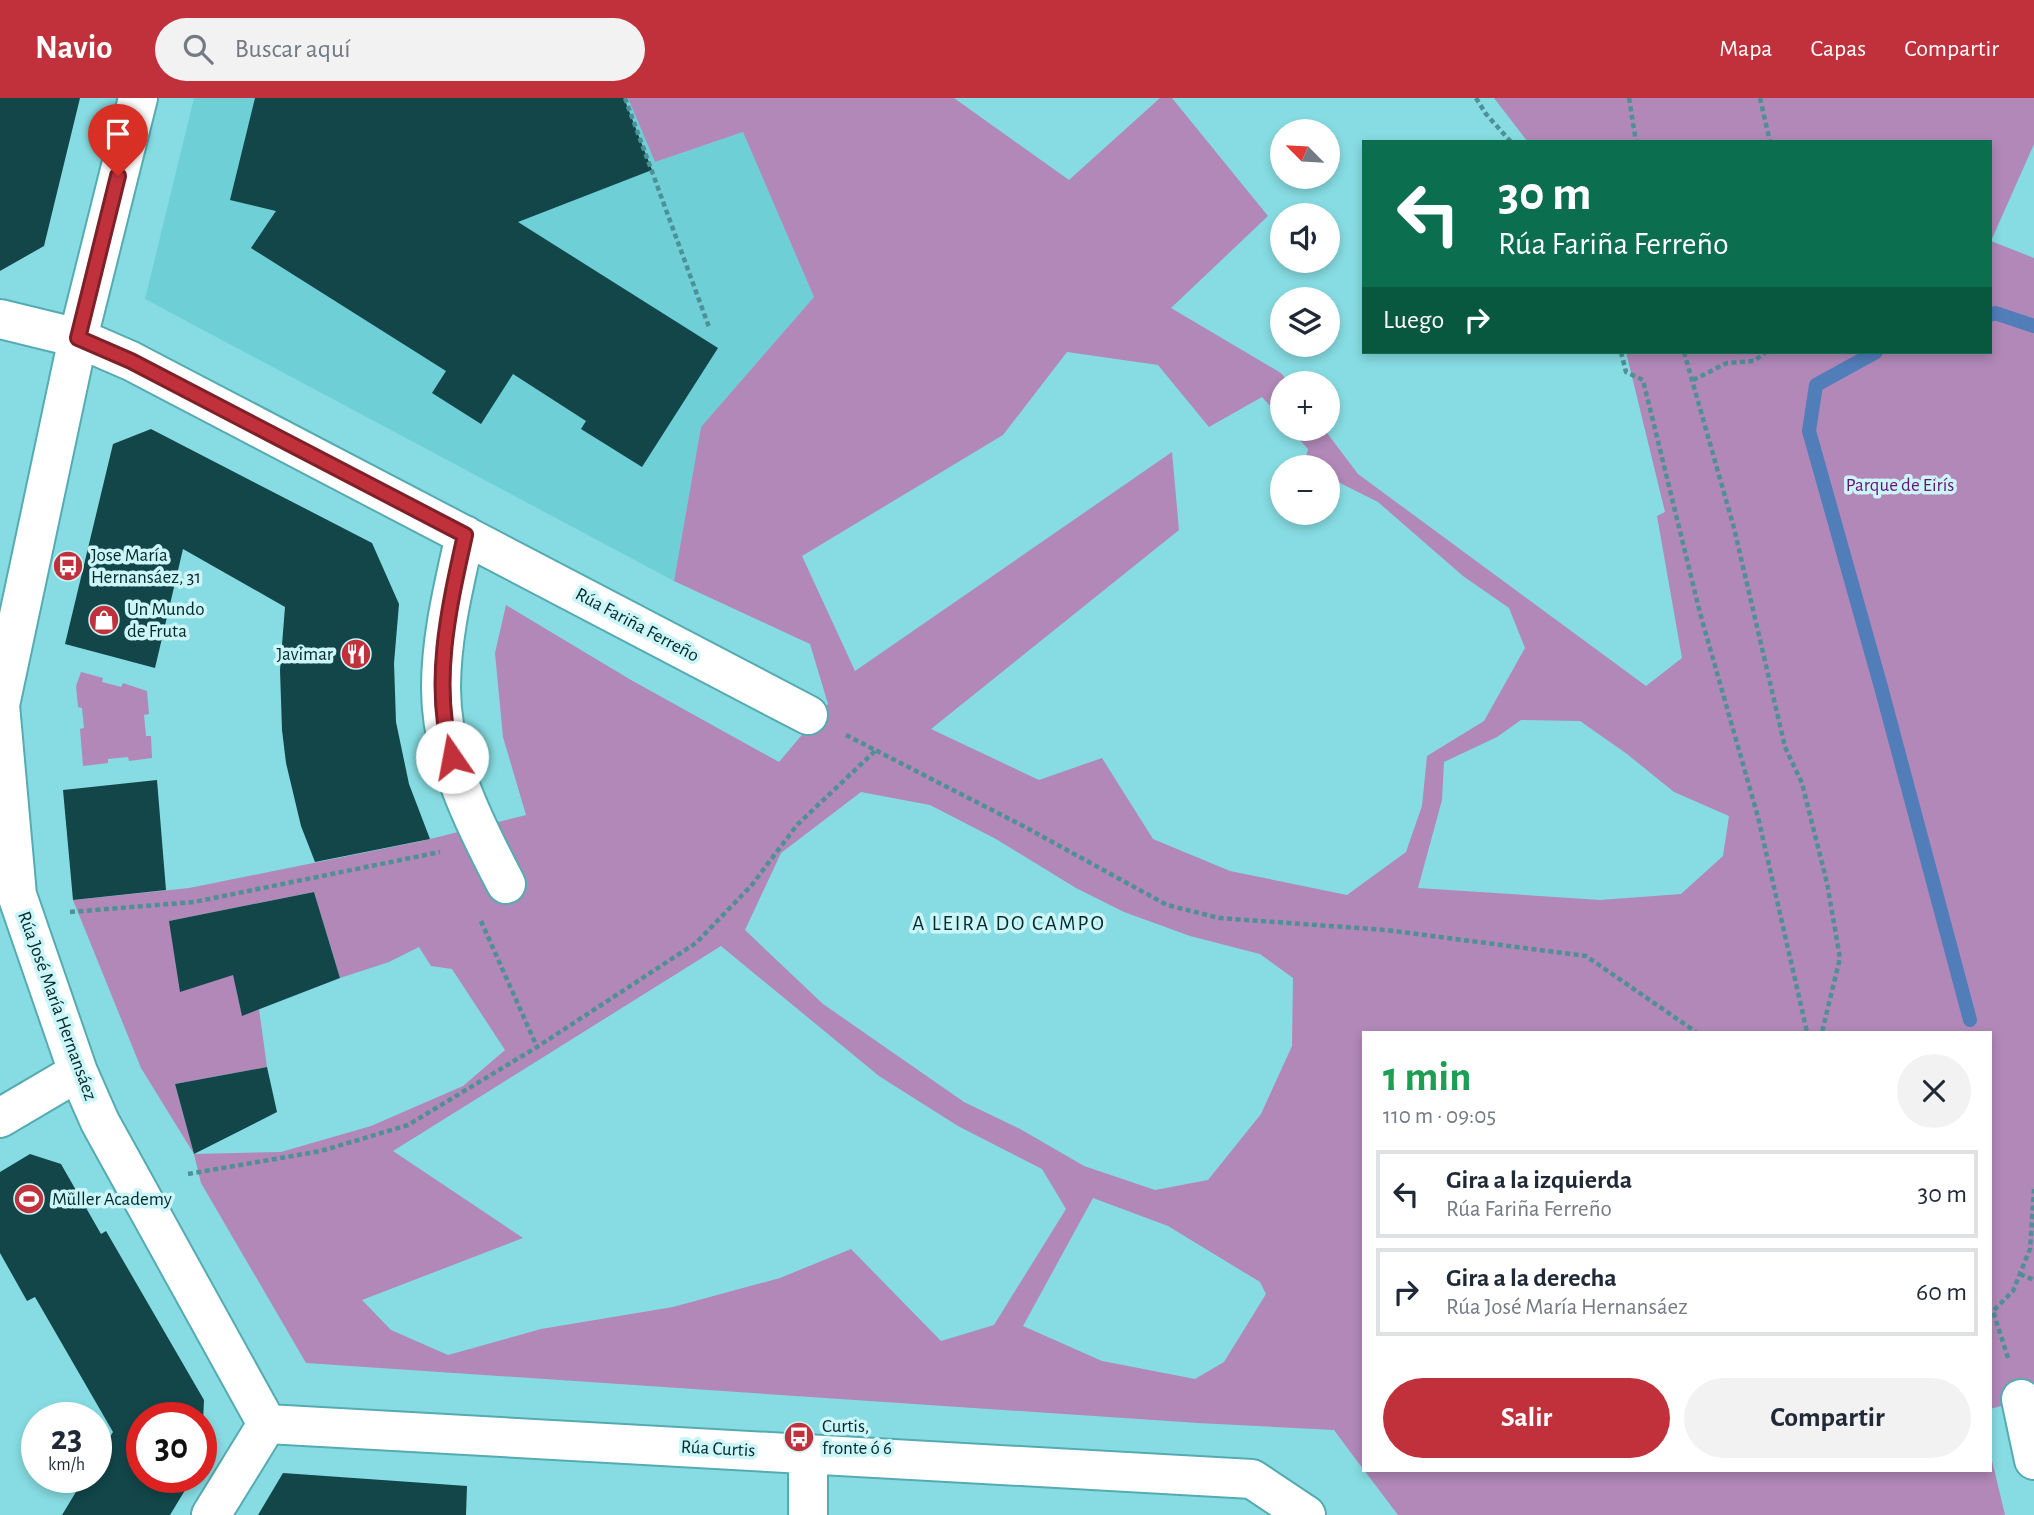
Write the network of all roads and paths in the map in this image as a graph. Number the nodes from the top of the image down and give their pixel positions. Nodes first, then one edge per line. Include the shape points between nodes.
1 (138, 98) edge
2 (625, 98) edge
3 (1476, 98) edge
4 (1629, 98) edge
5 (1760, 98) edge
6 (1509, 140) edge
7 (1636, 140) edge
8 (1770, 140) edge
9 (0, 319) edge
10 (709, 327) dead end
11 (78, 338) junction
12 (1622, 354) edge
13 (1685, 354) edge
14 (1763, 354) edge
15 (1693, 380) junction
16 (465, 535) junction
17 (808, 715) joint
18 (876, 750) junction
19 (484, 842) junction
20 (506, 884) dead end
21 (477, 911) dead end
22 (65, 912) dead end
23 (1695, 1031) edge
24 (1807, 1031) edge
25 (1822, 1031) edge
26 (537, 1046) junction
27 (78, 1072) junction
28 (0, 1118) edge
29 (188, 1174) dead end
30 (2034, 1189) edge
31 (2032, 1249) edge
32 (2020, 1274) junction
33 (2034, 1280) edge
34 (1992, 1310) edge
35 (1992, 1314) edge
36 (2021, 1399) joint
37 (267, 1423) junction
38 (808, 1454) junction
39 (2034, 1460) edge
40 (211, 1515) edge
41 (808, 1515) edge
42 (1306, 1515) edge

1 - 11 street, Rúa José María Hernansáez
2 - 10 path
3 - 6 path
4 - 7 path
5 - 8 path
9 - 11 street, Rúa Fariña Ferreño
11 - 16 street, Rúa Fariña Ferreño via 144,367
11 - 27 street, Rúa José María Hernansáez via 0,705 17,895
12 - 24 path via 1626,372 1643,380 1700,613 1758,817
13 - 15 path
14 - 15 path via 1754,361 1727,363
15 - 25 path via 1734,528 1785,747 1802,783 1827,883 1840,958
16 - 17 street, Rúa Fariña Ferreño
16 - 19 street via 449,611 441,688 446,738
17 - 18 path
18 - 23 path via 1167,905 1220,918 1386,930 1587,956
18 - 26 path via 797,825 751,886 696,943
19 - 20 street
19 - 22 path via 194,902
21 - 26 path
26 - 29 path via 408,1125 321,1151
27 - 28 street
27 - 37 street, Rúa José María Hernansáez via 100,1122
30 - 31 path
31 - 32 path
32 - 33 path
32 - 34 path via 2013,1291
35 - 36 path
36 - 39 street
37 - 38 street, Rúa Curtis
37 - 40 street
38 - 41 street
38 - 42 street, Rúa Curtis via 1252,1479

